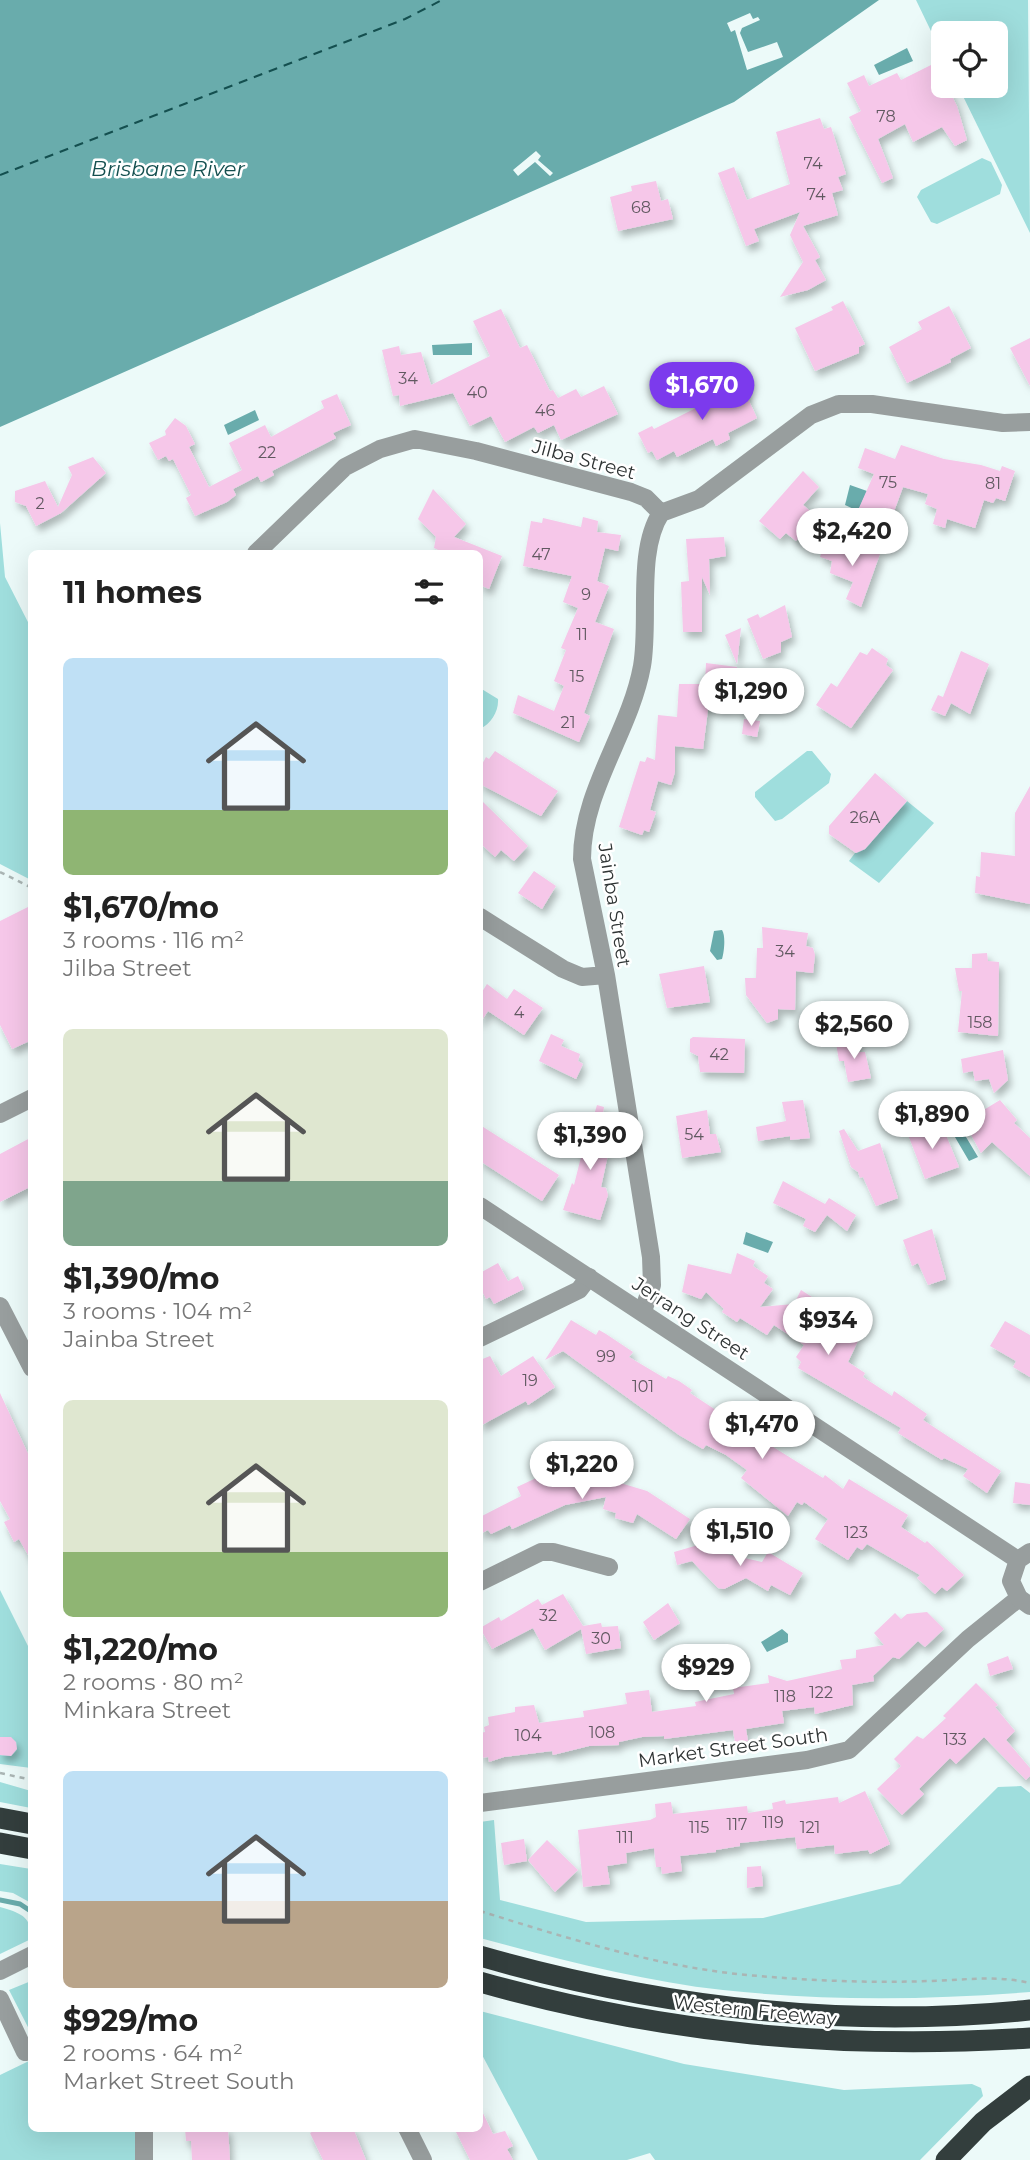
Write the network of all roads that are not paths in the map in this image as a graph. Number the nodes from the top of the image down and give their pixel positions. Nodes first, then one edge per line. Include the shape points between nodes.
1 (1030, 422) edge
2 (661, 513) junction
3 (259, 550) edge
4 (483, 919) edge
5 (606, 975) junction
6 (28, 1100) edge
7 (0, 1114) edge
8 (483, 1208) edge
9 (589, 1277) junction
10 (0, 1306) edge
11 (643, 1311) junction
12 (483, 1337) edge
13 (28, 1360) edge
14 (1024, 1556) edge
15 (609, 1567) dead end
16 (483, 1581) edge
17 (1024, 1602) edge
18 (483, 1803) edge
19 (0, 1818) edge
20 (28, 1823) edge
21 (0, 1843) edge
22 (28, 1848) edge
23 (28, 1957) edge
24 (483, 1957) edge
25 (0, 1971) edge
26 (483, 1983) edge
27 (0, 1999) edge
28 (1030, 2010) edge
29 (1030, 2038) edge
30 (24, 2052) dead end
31 (1030, 2086) edge
32 (144, 2132) edge
33 (409, 2132) edge
34 (144, 2160) edge
35 (423, 2160) edge
36 (946, 2160) edge

1 - 2 street via 1003,423 872,404 839,404 811,415 699,499
2 - 3 street, Jilba Street via 646,498 631,492 415,439 380,449 345,467
2 - 5 street, Jainba Street via 650,538 641,668 583,835 582,859
4 - 5 street via 563,969 582,977
5 - 11 street, Jainba Street via 651,1257 652,1284
6 - 7 street
8 - 9 street, Jerrang Street
9 - 11 street, Jerrang Street
9 - 12 street via 579,1290
10 - 13 street
11 - 14 street, Jerrang Street
14 - 17 street via 1011,1581
15 - 16 street via 541,1552
17 - 18 street, Market Street South via 968,1639 849,1750 807,1760
19 - 20 highway
21 - 22 highway
23 - 25 street
24 - 28 highway, Western Freeway via 636,1993 772,2012 905,2017
26 - 29 highway, Western Freeway via 620,2016 747,2036 858,2043
27 - 30 street
31 - 36 highway via 983,2122
32 - 34 street
33 - 35 street

